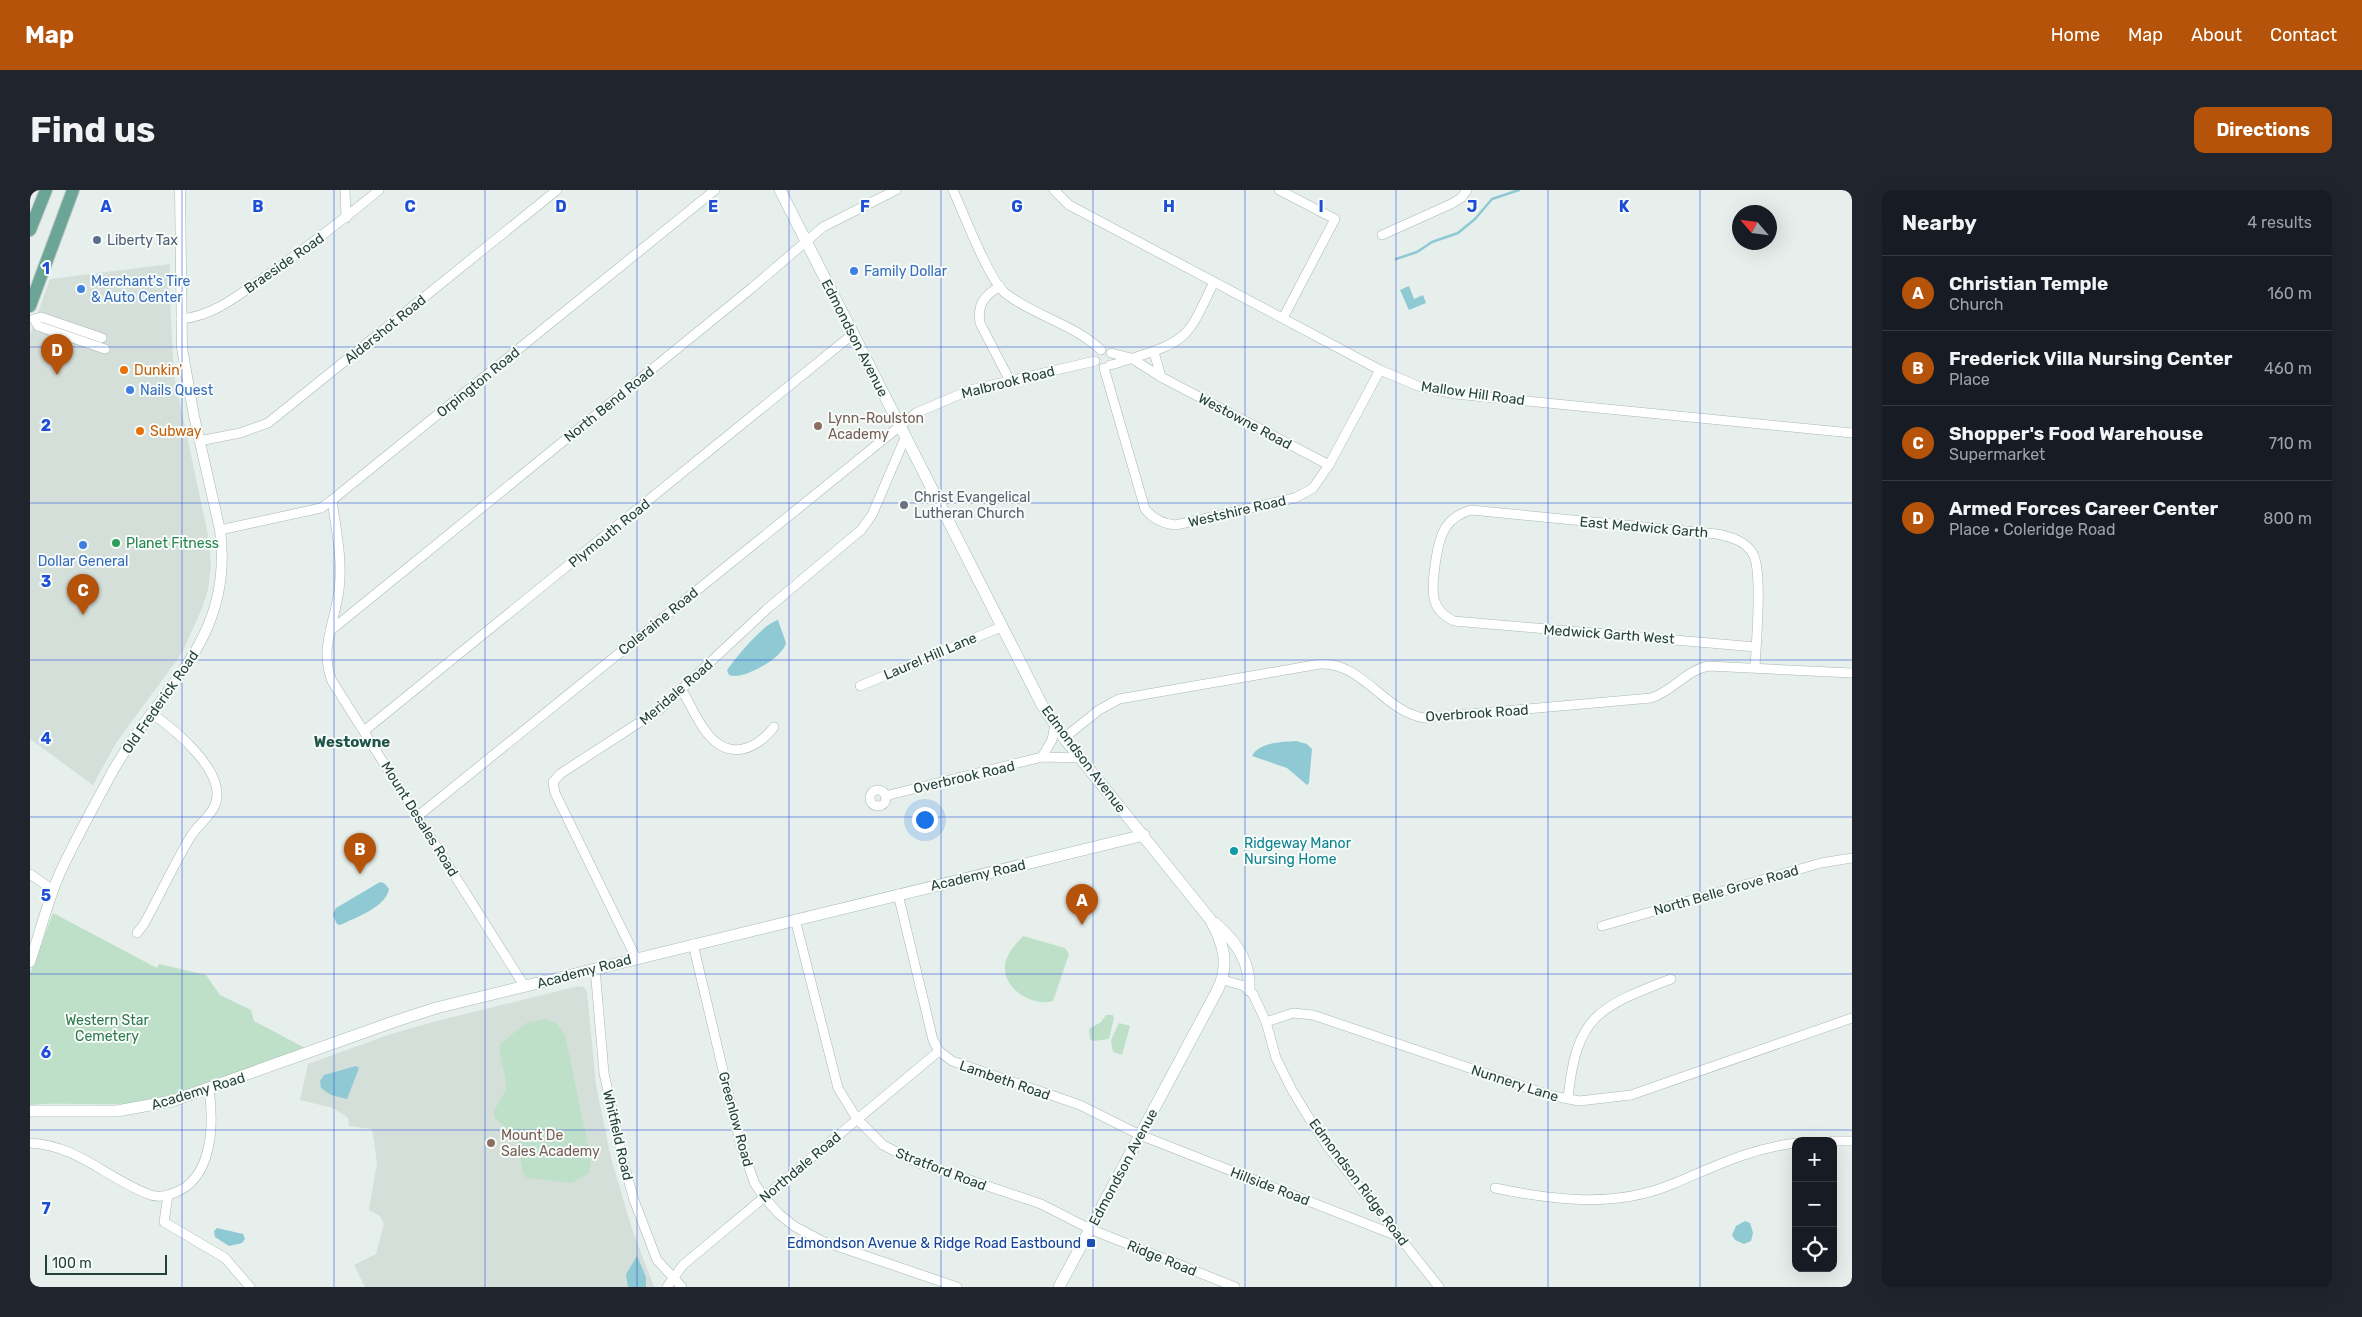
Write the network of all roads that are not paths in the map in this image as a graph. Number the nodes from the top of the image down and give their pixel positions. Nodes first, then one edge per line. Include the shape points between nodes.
1 (46, 190) edge
2 (74, 190) edge
3 (180, 190) edge
4 (345, 190) edge
5 (380, 190) edge
6 (557, 190) edge
7 (715, 190) edge
8 (780, 190) edge
9 (896, 190) edge
10 (953, 190) edge
11 (1054, 190) edge
12 (1279, 190) edge
13 (1467, 190) edge
14 (346, 218) junction
15 (30, 230) edge
16 (1382, 235) dead end
17 (806, 242) junction
18 (1214, 282) junction
19 (1000, 286) junction
20 (30, 306) edge
21 (32, 318) edge
22 (1284, 318) junction
23 (181, 320) junction
24 (853, 334) junction
25 (102, 338) dead end
26 (105, 349) dead end
27 (1101, 350) junction
28 (1154, 352) junction
29 (1111, 353) junction
30 (1132, 358) junction
31 (1095, 361) junction
32 (1107, 367) junction
33 (1380, 370) junction
34 (1161, 377) junction
35 (1010, 381) junction
36 (898, 426) junction
37 (1852, 434) edge
38 (905, 438) junction
39 (199, 441) junction
40 (1329, 465) junction
41 (332, 500) junction
42 (220, 530) junction
43 (1462, 623) joint
44 (1001, 626) junction
45 (330, 630) junction
46 (1756, 647) junction
47 (1755, 667) junction
48 (1852, 673) edge
49 (860, 686) dead end
50 (682, 690) junction
51 (151, 713) junction
52 (1054, 724) junction
53 (774, 727) dead end
54 (364, 731) junction
55 (1064, 738) junction
56 (1042, 757) junction
57 (1081, 758) junction
58 (885, 796) dead end
59 (418, 816) junction
60 (1144, 835) junction
61 (1852, 858) edge
62 (30, 874) edge
63 (53, 890) junction
64 (898, 894) junction
65 (795, 919) junction
66 (1210, 919) junction
67 (1602, 926) dead end
68 (137, 933) dead end
69 (692, 944) junction
70 (636, 958) junction
71 (30, 962) edge
72 (595, 968) junction
73 (1671, 979) dead end
74 (1223, 980) junction
75 (525, 987) junction
76 (1249, 990) junction
77 (1852, 1018) edge
78 (1266, 1022) junction
79 (939, 1051) junction
80 (209, 1089) junction
81 (1568, 1099) junction
82 (30, 1111) edge
83 (857, 1119) junction
84 (1140, 1135) junction
85 (1837, 1141) edge
86 (1852, 1141) edge
87 (30, 1143) edge
88 (1792, 1145) edge
89 (1495, 1188) dead end
90 (168, 1196) junction
91 (764, 1197) junction
92 (1090, 1229) junction
93 (1400, 1237) junction
94 (672, 1278) junction
95 (250, 1287) edge
96 (667, 1287) edge
97 (682, 1287) edge
98 (957, 1287) edge
99 (1059, 1287) edge
100 (1234, 1287) edge
101 (1439, 1287) edge

1 - 15 main road
2 - 20 main road
3 - 23 street, Old Frederick Road
4 - 14 street
5 - 14 street, Braeside Road
6 - 39 street, Aldershot Road via 268,423
7 - 41 street, Orpington Road
8 - 17 main road, Edmondson Avenue
9 - 17 street, North Bend Road via 822,227
10 - 19 street
11 - 18 street, Mallow Hill Road via 1069,205
12 - 22 street via 1335,219
13 - 16 street via 1451,204
14 - 23 street, Braeside Road via 314,244 224,305 196,318
17 - 24 main road, Edmondson Avenue
17 - 45 street, North Bend Road
18 - 22 street, Mallow Hill Road
18 - 28 street via 1187,334
19 - 27 street via 1013,298 1089,339
19 - 35 street via 986,294 979,315
21 - 25 street via 41,317
21 - 26 street via 38,326
22 - 33 street, Mallow Hill Road
23 - 39 street, Old Frederick Road via 186,376
24 - 36 main road, Edmondson Avenue
24 - 54 street, Plymouth Road
27 - 29 street
27 - 31 street
28 - 30 street
28 - 34 street
29 - 30 street
29 - 32 street via 1113,359
30 - 32 street
30 - 34 street, Westowne Road
31 - 32 street via 1097,366
31 - 35 street, Malbrook Road
32 - 40 street, Westshire Road via 1145,509 1151,517 1168,524 1184,524 1305,494 1320,480
33 - 37 street, Mallow Hill Road via 1418,386 1455,394
33 - 40 street, Westshire Road
34 - 40 street, Westowne Road
35 - 36 street, Malbrook Road via 950,398 916,413
36 - 38 main road, Edmondson Avenue
36 - 59 street, Coleraine Road
38 - 44 main road, Edmondson Avenue
38 - 50 street, Meridale Road via 872,515 861,530 767,609
39 - 42 street, Old Frederick Road
41 - 42 street, Orpington Road via 321,508
41 - 45 street, Mount Desales Road via 340,572
42 - 51 street, Old Frederick Road via 222,568 209,627 191,660
43 - 46 street, Medwick Garth West
43 - 46 street, East Medwick Garth via 1441,613 1434,601 1434,589 1442,534 1452,519 1471,510 1717,534 1739,540 1753,553 1757,568
44 - 49 street, Laurel Hill Lane
44 - 52 main road, Edmondson Avenue
45 - 54 street, Mount Desales Road via 325,660 327,669
46 - 47 street
47 - 48 street, Overbrook Road
47 - 55 street, Overbrook Road via 1718,665 1699,668 1669,691 1651,698 1425,718 1405,713 1346,669 1320,664 1119,699 1099,710
50 - 53 street via 705,732 728,748 755,746
50 - 70 street, Meridale Road via 649,718 560,774 553,782
51 - 63 street, Old Frederick Road via 110,776
51 - 68 street via 173,730 205,764 214,780 216,797 212,810 190,837
52 - 55 main road, Edmondson Avenue
52 - 56 street via 1052,740
54 - 59 street, Mount Desales Road
55 - 57 main road, Edmondson Avenue
56 - 57 street, Overbrook Road
56 - 58 street, Overbrook Road
57 - 60 main road, Edmondson Avenue
59 - 75 street, Mount Desales Road
60 - 64 main road, Academy Road
60 - 66 main road, Edmondson Avenue
61 - 67 street, North Belle Grove Road via 1821,863
62 - 63 street
63 - 71 street, Old Frederick Road
64 - 65 main road, Academy Road
64 - 79 street via 929,1024
65 - 69 main road, Academy Road
65 - 83 street, Stratford Road via 832,1072 841,1095
66 - 74 main road, Edmondson Avenue via 1224,952
66 - 76 main road via 1226,932 1244,960 1250,980
69 - 70 main road, Academy Road
69 - 91 street, Greenlow Road via 741,1146 755,1184
70 - 72 main road, Academy Road
72 - 75 main road, Academy Road
72 - 94 street, Whitfield Road via 598,1022 612,1118 646,1234 657,1260
73 - 81 street via 1612,1004 1593,1021 1577,1049
74 - 76 street
74 - 84 main road, Edmondson Avenue
75 - 80 main road, Academy Road via 393,1022
76 - 78 street, Edmondson Ridge Road
77 - 81 street, Nunnery Lane via 1631,1095 1594,1100
78 - 81 street, Nunnery Lane via 1293,1013 1313,1015
78 - 93 street, Edmondson Ridge Road via 1276,1058 1292,1090 1328,1147
79 - 83 street, Northdale Road
79 - 84 street, Lambeth Road via 964,1067 1080,1105
80 - 82 main road, Academy Road via 145,1107
80 - 90 street via 211,1118 204,1165 188,1185
83 - 91 street, Northdale Road
83 - 92 street, Stratford Road via 883,1145 899,1154 1041,1204
84 - 92 main road, Edmondson Avenue
84 - 93 street, Hillside Road
85 - 86 street
87 - 90 street via 49,1144 68,1151 149,1195
88 - 89 street via 1733,1157 1670,1185 1613,1198 1559,1199
90 - 95 street via 164,1222 225,1258
91 - 94 street, Northdale Road
91 - 98 street, Greenlow Road via 779,1214 815,1238
92 - 99 main road, Edmondson Avenue
92 - 100 street, Ridge Road
93 - 101 street, Edmondson Ridge Road
94 - 96 street, Northdale Road
94 - 97 street, Whitfield Road

